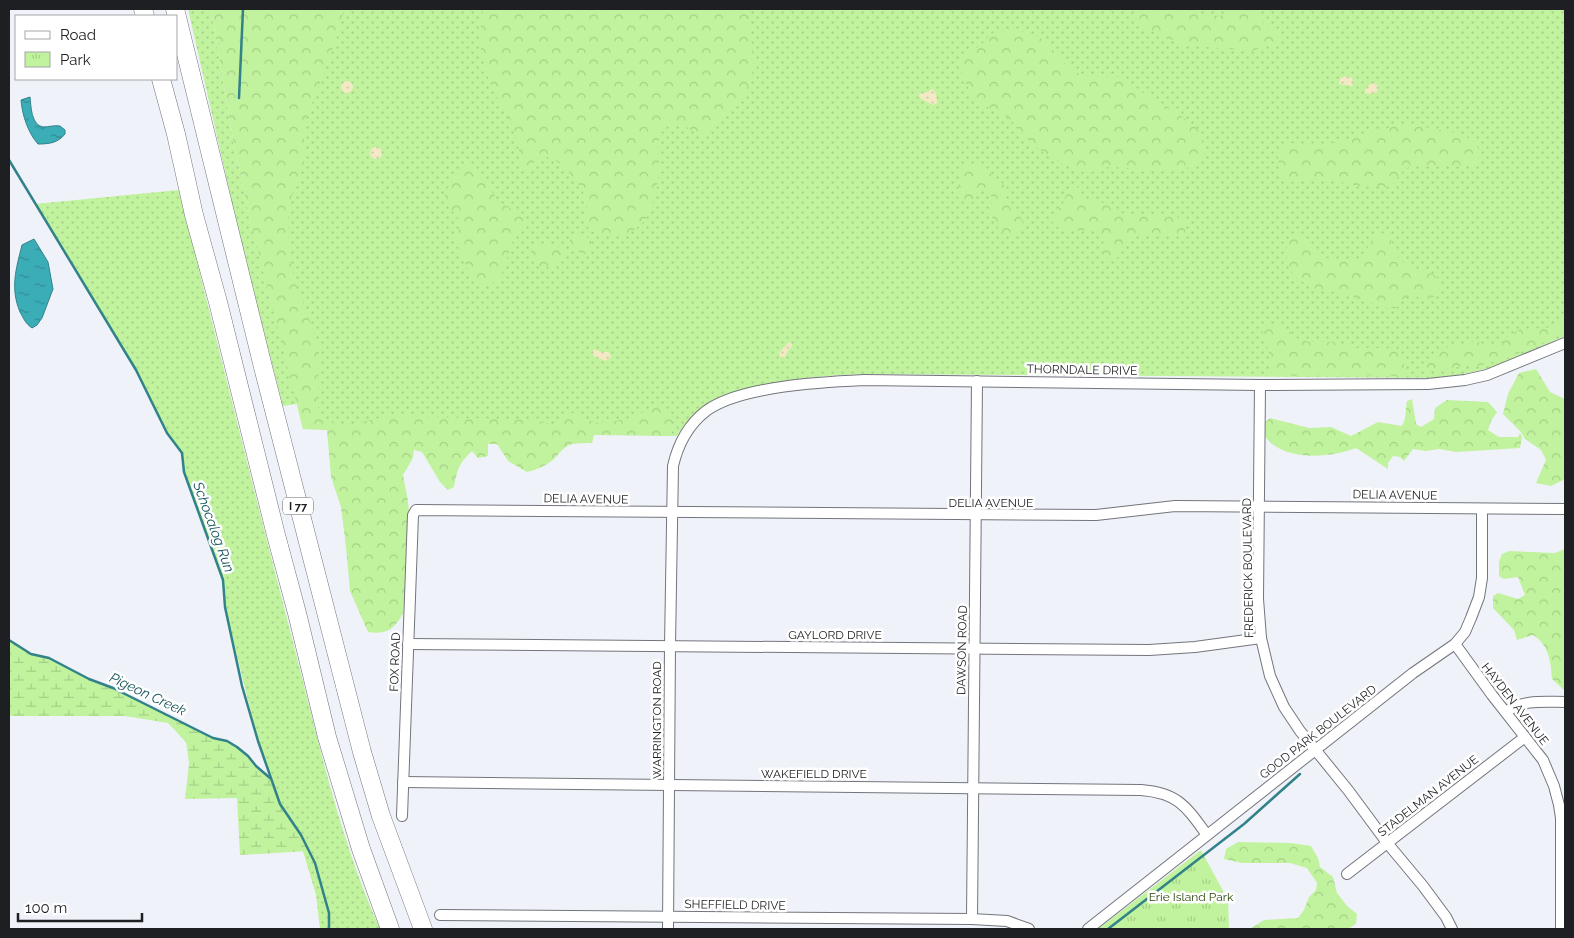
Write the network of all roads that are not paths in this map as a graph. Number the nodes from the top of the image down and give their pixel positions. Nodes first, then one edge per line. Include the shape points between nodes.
1 (178, 21) edge
2 (162, 80) edge
3 (1565, 343) edge
4 (977, 381) junction
5 (1260, 385) junction
6 (1259, 506) junction
7 (1482, 509) junction
8 (1565, 509) edge
9 (416, 510) joint
10 (672, 511) junction
11 (976, 515) junction
12 (1260, 638) junction
13 (408, 644) junction
14 (1455, 644) junction
15 (670, 645) junction
16 (975, 649) junction
17 (1565, 702) edge
18 (1506, 712) junction
19 (1525, 737) junction
20 (1315, 750) junction
21 (403, 782) junction
22 (670, 785) junction
23 (974, 788) junction
24 (402, 816) dead end
25 (1207, 834) junction
26 (1388, 844) junction
27 (1347, 874) dead end
28 (440, 915) dead end
29 (668, 917) junction
30 (972, 919) junction
31 (390, 929) edge
32 (423, 929) edge
33 (668, 929) edge
34 (1029, 929) edge
35 (1088, 929) edge
36 (1452, 929) edge
37 (1561, 929) edge

1 - 32 highway, I 77 via 362,752 381,816
2 - 31 highway, I 77 via 327,736 360,849
3 - 5 street, THORNDALE DRIVE via 1487,375 1451,382
4 - 5 street, THORNDALE DRIVE
4 - 10 street, THORNDALE DRIVE via 827,381 743,395 717,404 691,425 677,450 673,466
4 - 11 street, DAWSON ROAD
5 - 6 street, FREDERICK BOULEVARD
6 - 7 street, DELIA AVENUE
6 - 11 street, DELIA AVENUE via 1175,506 1096,515
6 - 12 street, FREDERICK BOULEVARD
7 - 8 street, DELIA AVENUE
7 - 14 street, GOOD PARK BOULEVARD via 1479,597 1465,632
9 - 10 street, DELIA AVENUE
9 - 13 street, FOX ROAD via 413,515
10 - 11 street, DELIA AVENUE
10 - 15 street, WARRINGTON ROAD
11 - 16 street, DAWSON ROAD
12 - 16 street, GAYLORD DRIVE via 1149,650
12 - 20 street, FREDERICK BOULEVARD via 1278,694
13 - 15 street, GAYLORD DRIVE
13 - 21 street, FOX ROAD
14 - 18 street, HAYDEN AVENUE
14 - 20 street, GOOD PARK BOULEVARD
15 - 16 street, GAYLORD DRIVE
15 - 22 street, WARRINGTON ROAD
16 - 23 street, DAWSON ROAD
17 - 18 street via 1530,702
18 - 19 street, HAYDEN AVENUE
19 - 26 street, STADELMAN AVENUE
19 - 37 street, HAYDEN AVENUE via 1543,760 1559,805 1562,830
20 - 25 street, GOOD PARK BOULEVARD
20 - 26 street, FREDERICK BOULEVARD
21 - 22 street, WAKEFIELD DRIVE
21 - 24 street, FOX ROAD
22 - 23 street, WAKEFIELD DRIVE
22 - 29 street, WARRINGTON ROAD
23 - 25 street, WAKEFIELD DRIVE via 1156,791 1180,802
23 - 30 street, DAWSON ROAD
25 - 35 street, GOOD PARK BOULEVARD
26 - 27 street, STADELMAN AVENUE
26 - 36 street, FREDERICK BOULEVARD via 1435,901
28 - 29 street, SHEFFIELD DRIVE
29 - 30 street, SHEFFIELD DRIVE
29 - 33 street, WARRINGTON ROAD
30 - 34 street, SHEFFIELD DRIVE via 1007,921

